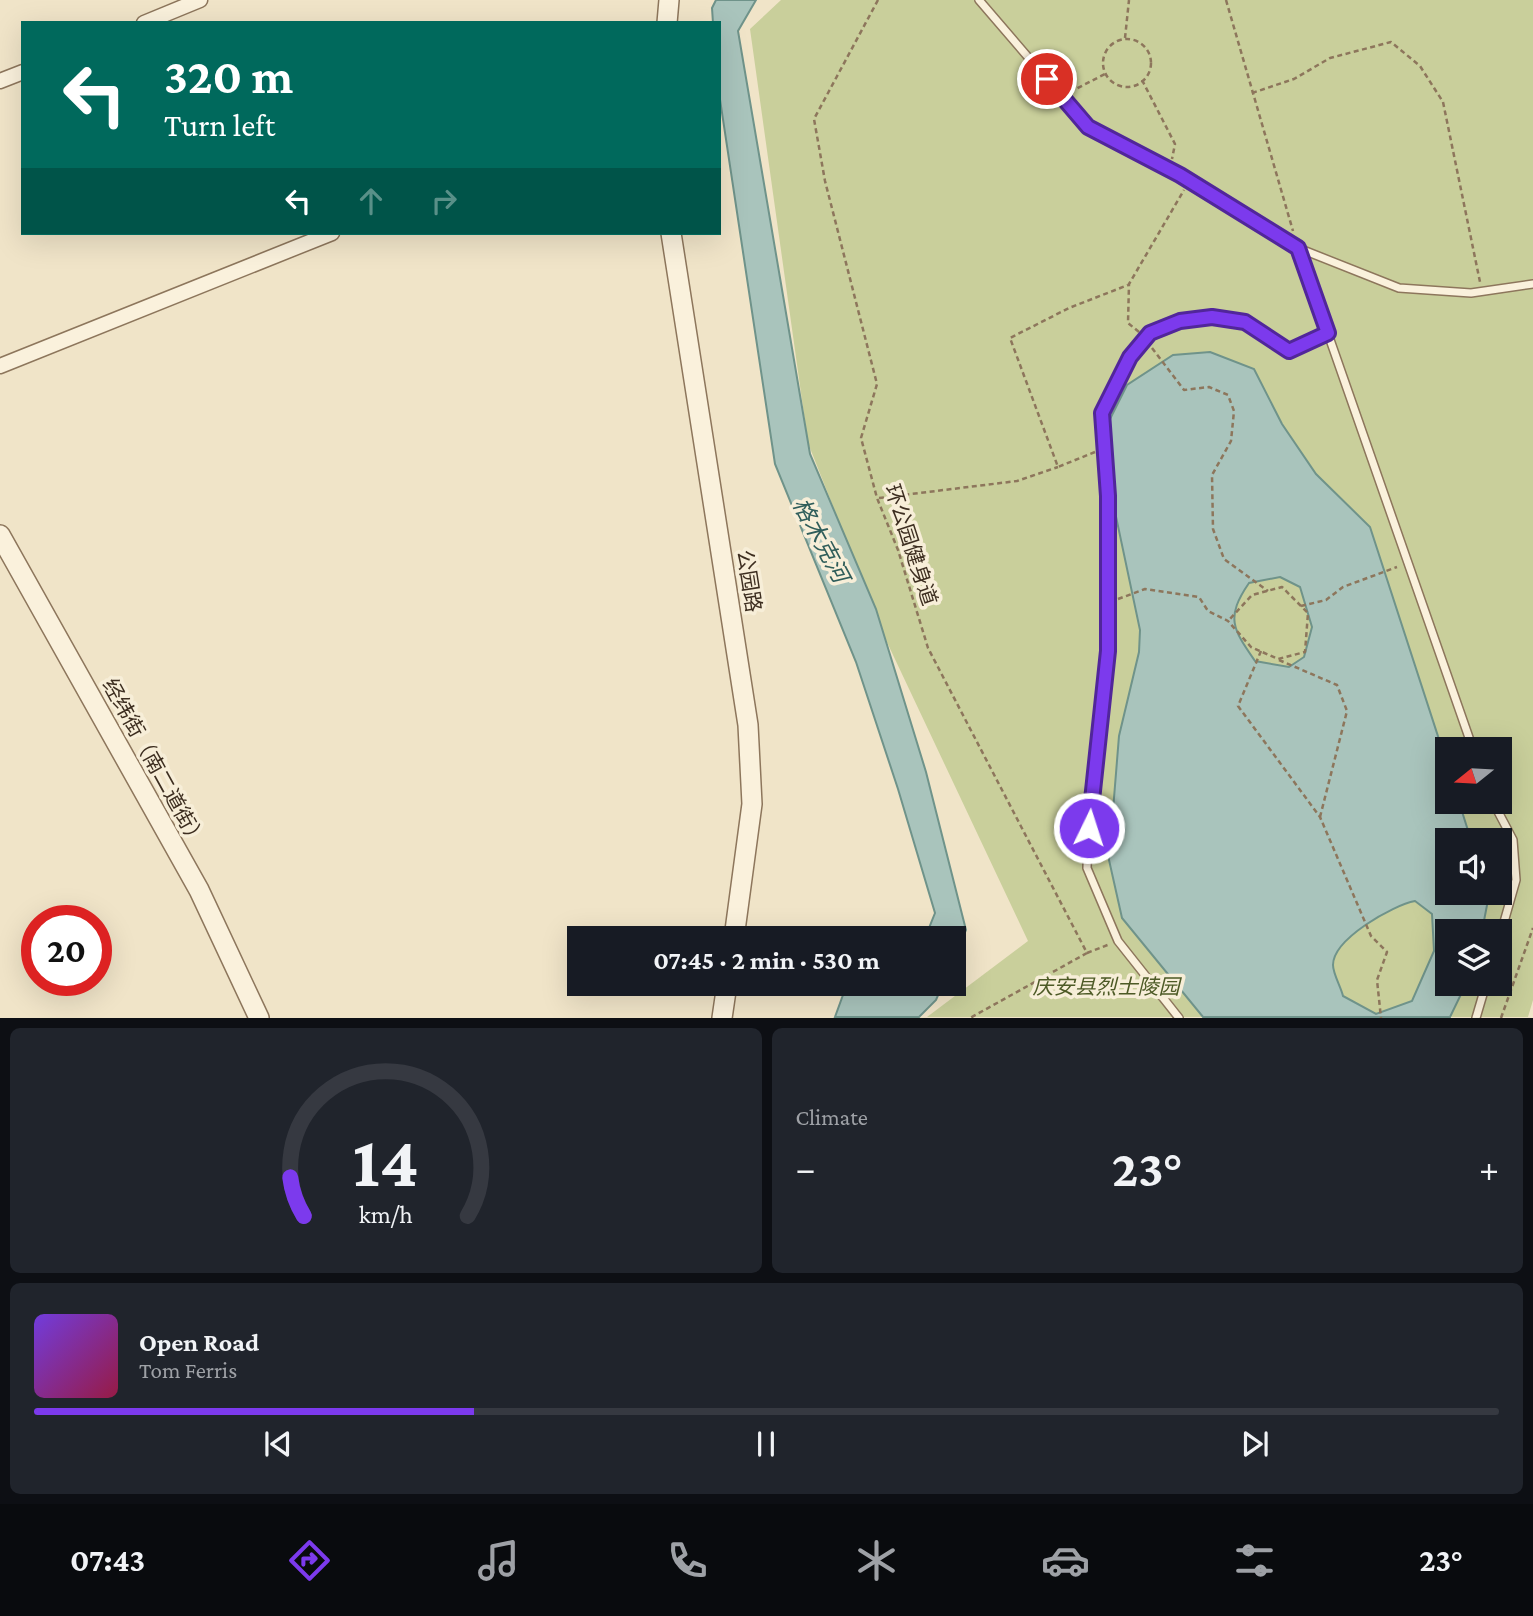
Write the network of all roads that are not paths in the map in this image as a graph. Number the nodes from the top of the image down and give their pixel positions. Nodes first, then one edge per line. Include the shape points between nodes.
1 (200, 0) edge
2 (669, 0) edge
3 (979, 0) edge
4 (149, 21) edge
5 (667, 21) edge
6 (21, 73) edge
7 (0, 81) edge
8 (327, 235) edge
9 (671, 235) edge
10 (1298, 248) junction
11 (1533, 284) edge
12 (1328, 333) junction
13 (0, 366) edge
14 (0, 535) edge
15 (1469, 737) edge
16 (1499, 814) edge
17 (1505, 919) edge
18 (736, 926) edge
19 (725, 996) edge
20 (1482, 996) edge
21 (259, 1017) edge
22 (722, 1017) edge
23 (1180, 1017) edge
24 (1476, 1017) edge

1 - 4 street
2 - 5 street
3 - 10 lane via 1088,127 1169,169
6 - 7 street
8 - 13 street
9 - 18 street, 公园路 via 748,725 752,804
10 - 11 lane via 1399,288 1482,291
10 - 12 lane
12 - 15 lane
12 - 23 lane via 1289,351 1245,322 1212,317 1180,321 1145,338 1130,357 1102,413 1108,651 1089,808 1087,868 1118,941
14 - 21 street, 经纬街（南二道街） via 199,890
16 - 17 lane via 1513,840 1516,880
19 - 22 street
20 - 24 lane

